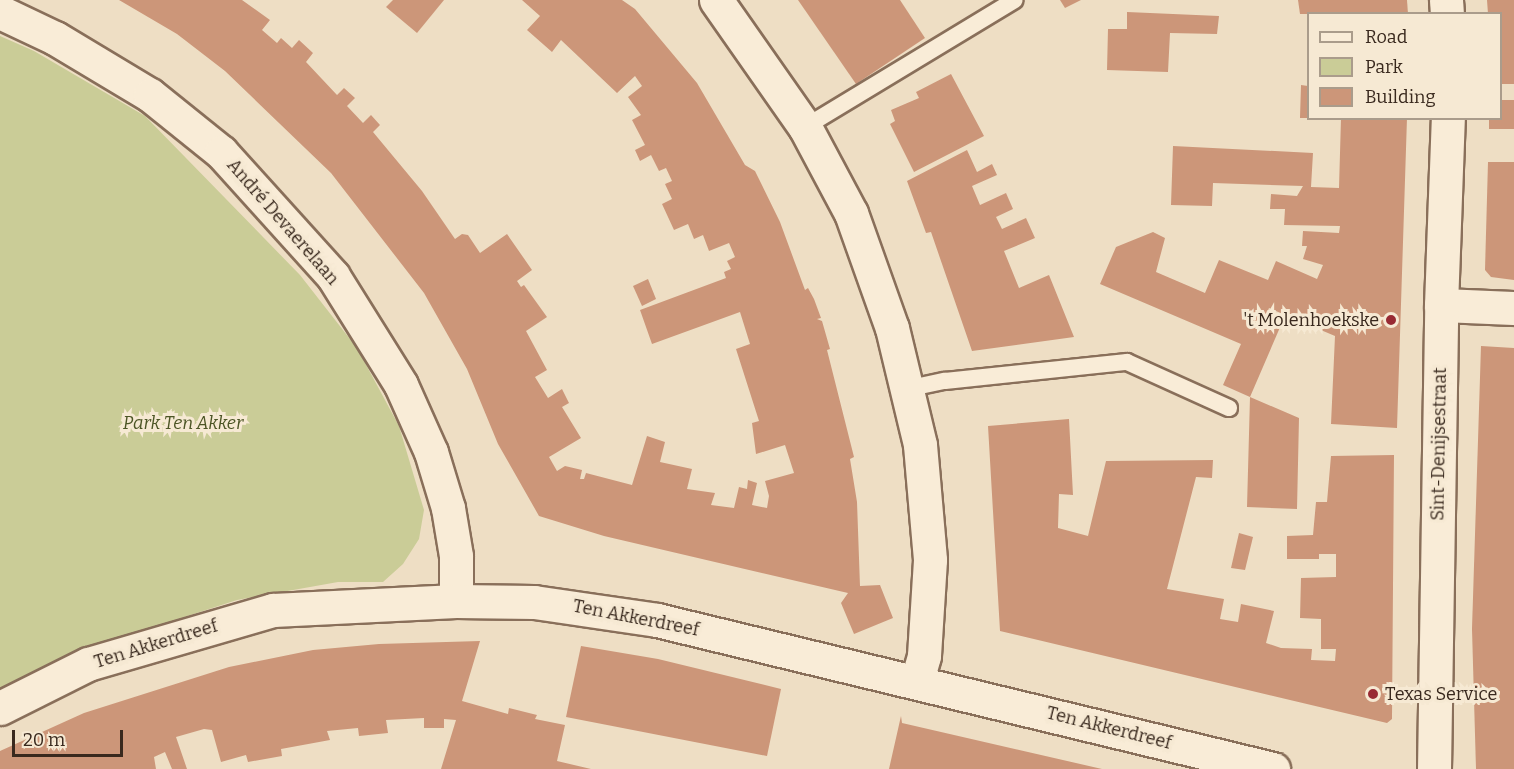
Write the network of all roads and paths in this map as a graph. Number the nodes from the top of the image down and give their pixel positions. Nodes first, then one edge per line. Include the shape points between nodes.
1 (716, 0) edge
2 (1015, 0) edge
3 (0, 12) edge
4 (1448, 120) edge
5 (805, 128) junction
6 (1440, 305) junction
7 (1514, 308) edge
8 (906, 389) junction
9 (1229, 408) dead end
10 (456, 601) junction
11 (917, 681) junction
12 (0, 708) edge
13 (1273, 769) edge
14 (1434, 769) edge

1 - 5 street
2 - 5 lane
3 - 10 street, André Devaerelaan via 55,38 150,95 221,152 333,276 401,385 431,452 448,508 456,556
4 - 6 street, Sint-Denijsestraat
5 - 8 street via 851,213 892,327
6 - 7 street
6 - 14 street, Sint-Denijsestraat
8 - 9 lane via 945,381 1127,362
8 - 11 street via 920,445 930,560 924,656
10 - 11 street, Ten Akkerdreef via 587,607
10 - 12 street, Ten Akkerdreef via 273,610 88,664
11 - 13 street, Ten Akkerdreef

